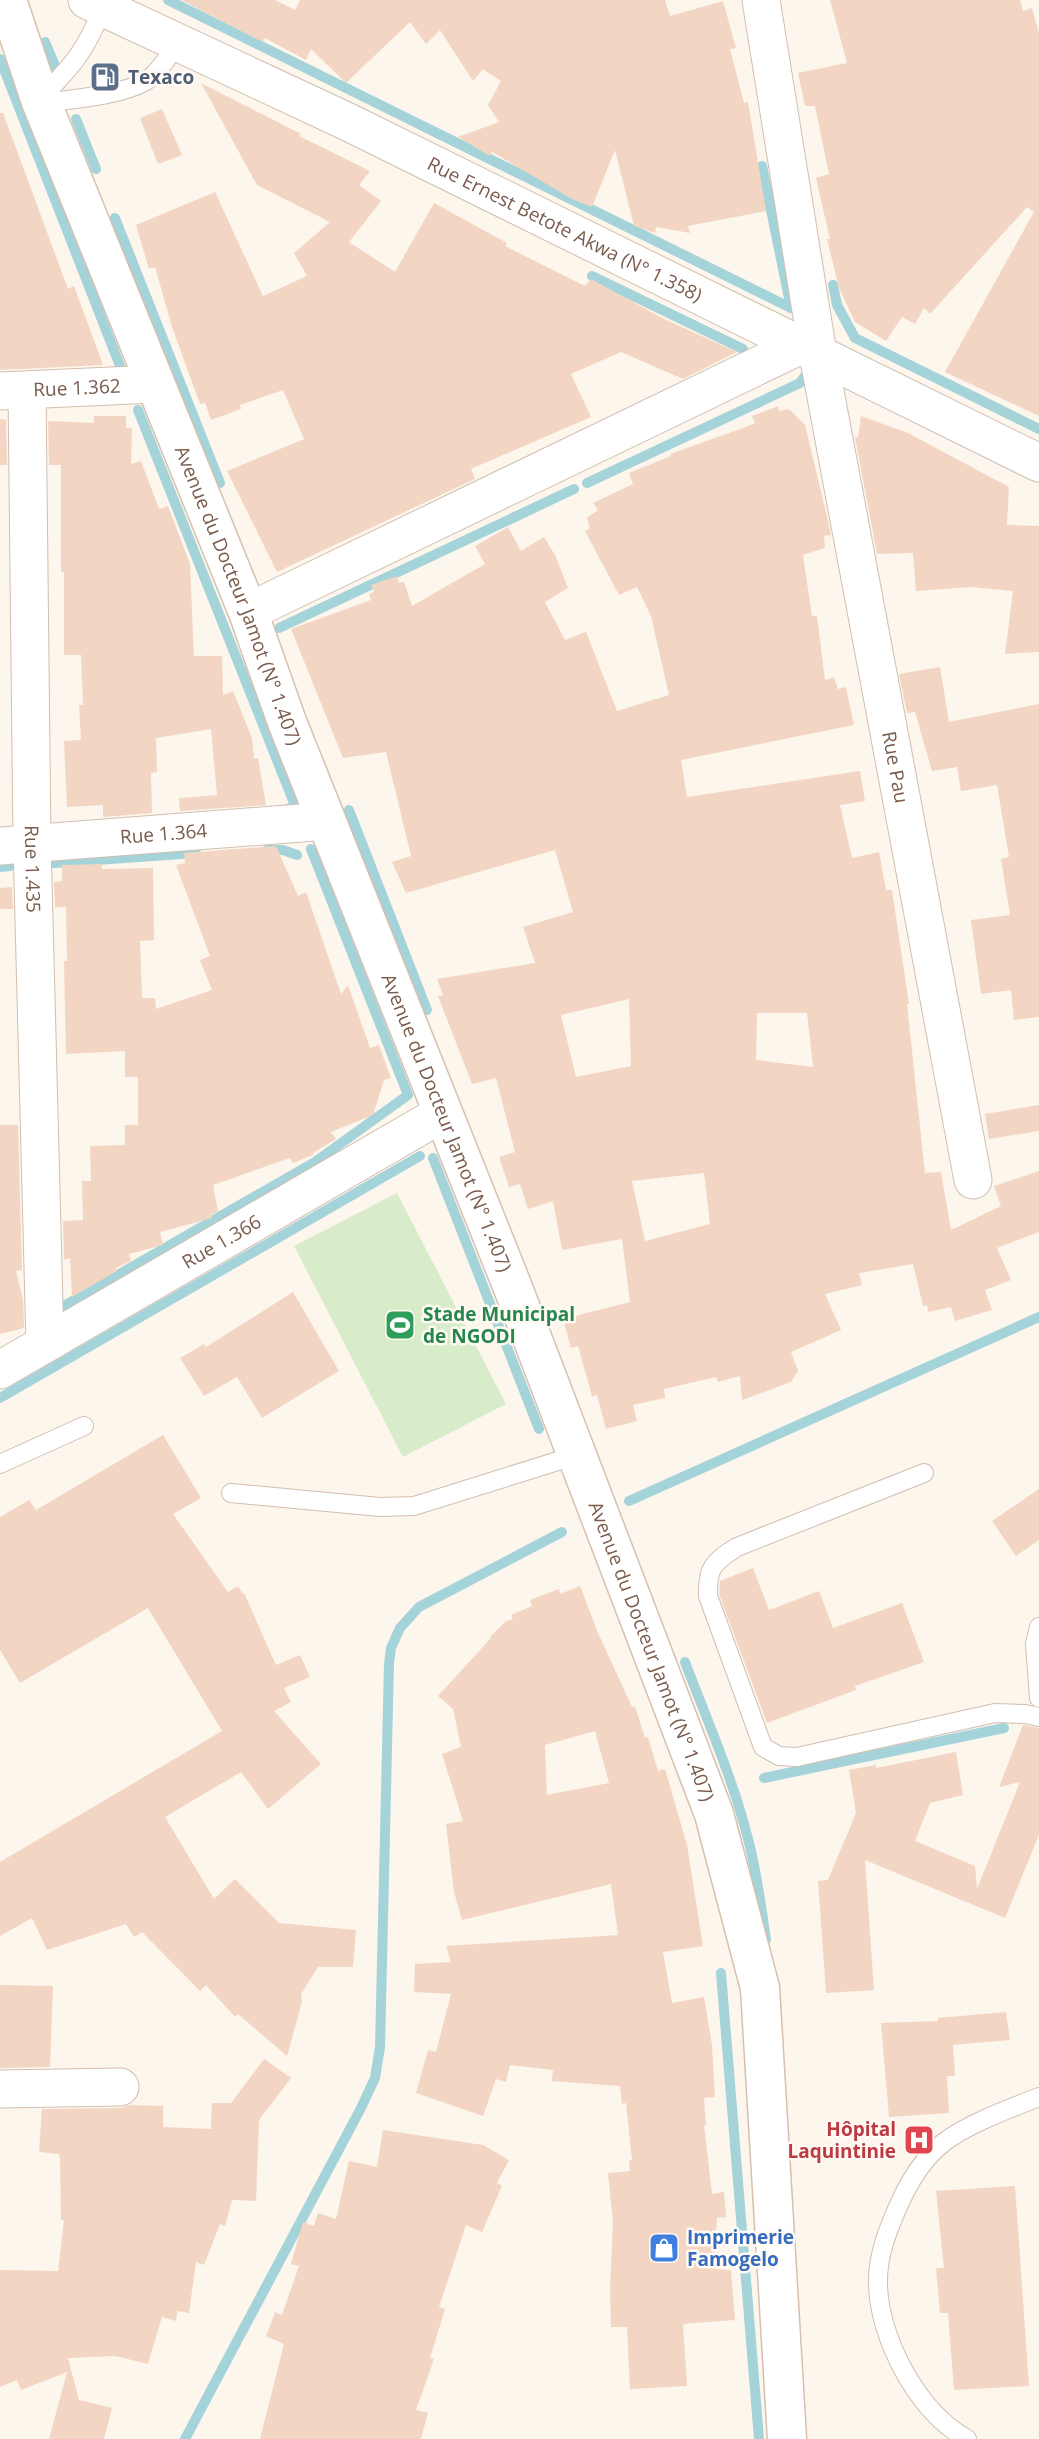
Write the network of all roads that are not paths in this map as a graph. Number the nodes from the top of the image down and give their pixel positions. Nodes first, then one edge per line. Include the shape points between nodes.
1 (7, 0) edge
2 (761, 0) edge
3 (95, 4) edge
4 (178, 42) junction
5 (41, 101) junction
6 (809, 350) junction
7 (155, 384) junction
8 (13, 391) edge
9 (1039, 463) edge
10 (248, 612) junction
11 (327, 821) junction
12 (16, 845) edge
13 (443, 1113) junction
14 (973, 1180) dead end
15 (45, 1345) junction
16 (0, 1370) edge
17 (84, 1426) dead end
18 (577, 1455) junction
19 (0, 1464) edge
20 (925, 1473) dead end
21 (231, 1493) dead end
22 (1039, 1627) edge
23 (1039, 1698) edge
24 (1039, 1717) edge
25 (120, 2087) dead end
26 (0, 2089) edge
27 (1039, 2097) edge
28 (788, 2439) edge
29 (967, 2439) edge

1 - 5 main road, Avenue du Docteur Jamot (N° 1.407)
2 - 6 street, Rue Pau
3 - 4 street, Rue Ernest Betote Akwa (N° 1.358)
3 - 5 lane via 91,38
4 - 5 lane via 146,80 121,90
4 - 6 street, Rue Ernest Betote Akwa (N° 1.358)
5 - 7 main road, Avenue du Docteur Jamot (N° 1.407)
6 - 9 street, Rue Ernest Betote Akwa (N° 1.358)
6 - 10 street
6 - 14 street, Rue Pau
7 - 8 street, Rue 1.362
7 - 10 main road, Avenue du Docteur Jamot (N° 1.407)
8 - 12 street, Rue 1.435
10 - 11 main road, Avenue du Docteur Jamot (N° 1.407)
11 - 12 street, Rue 1.364
11 - 13 main road, Avenue du Docteur Jamot (N° 1.407)
12 - 15 street, Rue 1.435
13 - 15 street, Rue 1.366
13 - 18 main road, Avenue du Docteur Jamot (N° 1.407)
15 - 16 street, Rue 1.366
17 - 19 lane
18 - 21 lane via 414,1506
18 - 28 main road, Avenue du Docteur Jamot (N° 1.407) via 715,1814 760,1988
20 - 24 lane via 737,1548 715,1563 707,1577 708,1596 763,1747 779,1756 797,1757 995,1713
22 - 23 lane via 1035,1644
25 - 26 street
27 - 29 lane via 943,2142 919,2167 887,2229 878,2281 887,2335 929,2407

